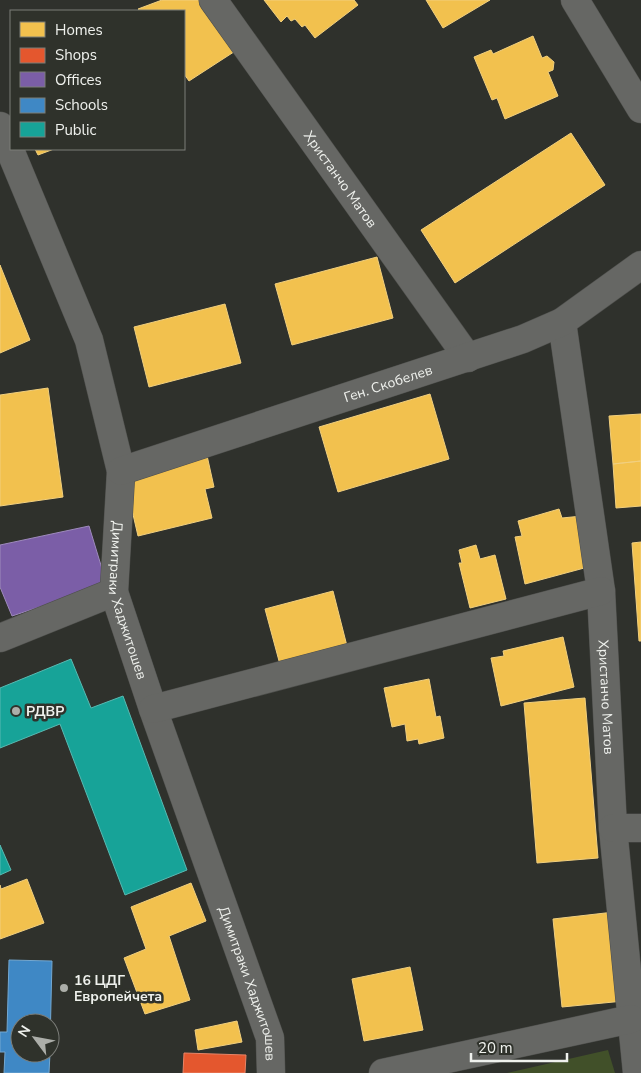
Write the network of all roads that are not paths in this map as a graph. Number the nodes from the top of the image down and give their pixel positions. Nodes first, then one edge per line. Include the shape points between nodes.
1 (213, 0) edge
2 (574, 0) edge
3 (641, 109) edge
4 (0, 126) edge
5 (641, 265) edge
6 (562, 322) junction
7 (468, 358) junction
8 (121, 471) junction
9 (601, 591) junction
10 (114, 592) junction
11 (0, 638) edge
12 (154, 709) junction
13 (613, 828) junction
14 (641, 828) edge
15 (631, 1019) junction
16 (271, 1073) edge
17 (383, 1073) edge
18 (637, 1073) edge

1 - 7 street, Христанчо Матов
2 - 3 street
4 - 8 street, Димитраки Хаджитошев via 89,340
5 - 6 street, Ген. Скобелев
6 - 7 street, Ген. Скобелев
6 - 9 street, Христанчо Матов
7 - 8 street, Ген. Скобелев
8 - 10 street, Димитраки Хаджитошев
9 - 12 street
9 - 13 street, Христанчо Матов
10 - 11 street
10 - 12 street, Димитраки Хаджитошев
12 - 16 street, Димитраки Хаджитошев via 270,1038
13 - 14 street
13 - 15 street, Христанчо Матов
15 - 17 street
15 - 18 street, Христанчо Матов

